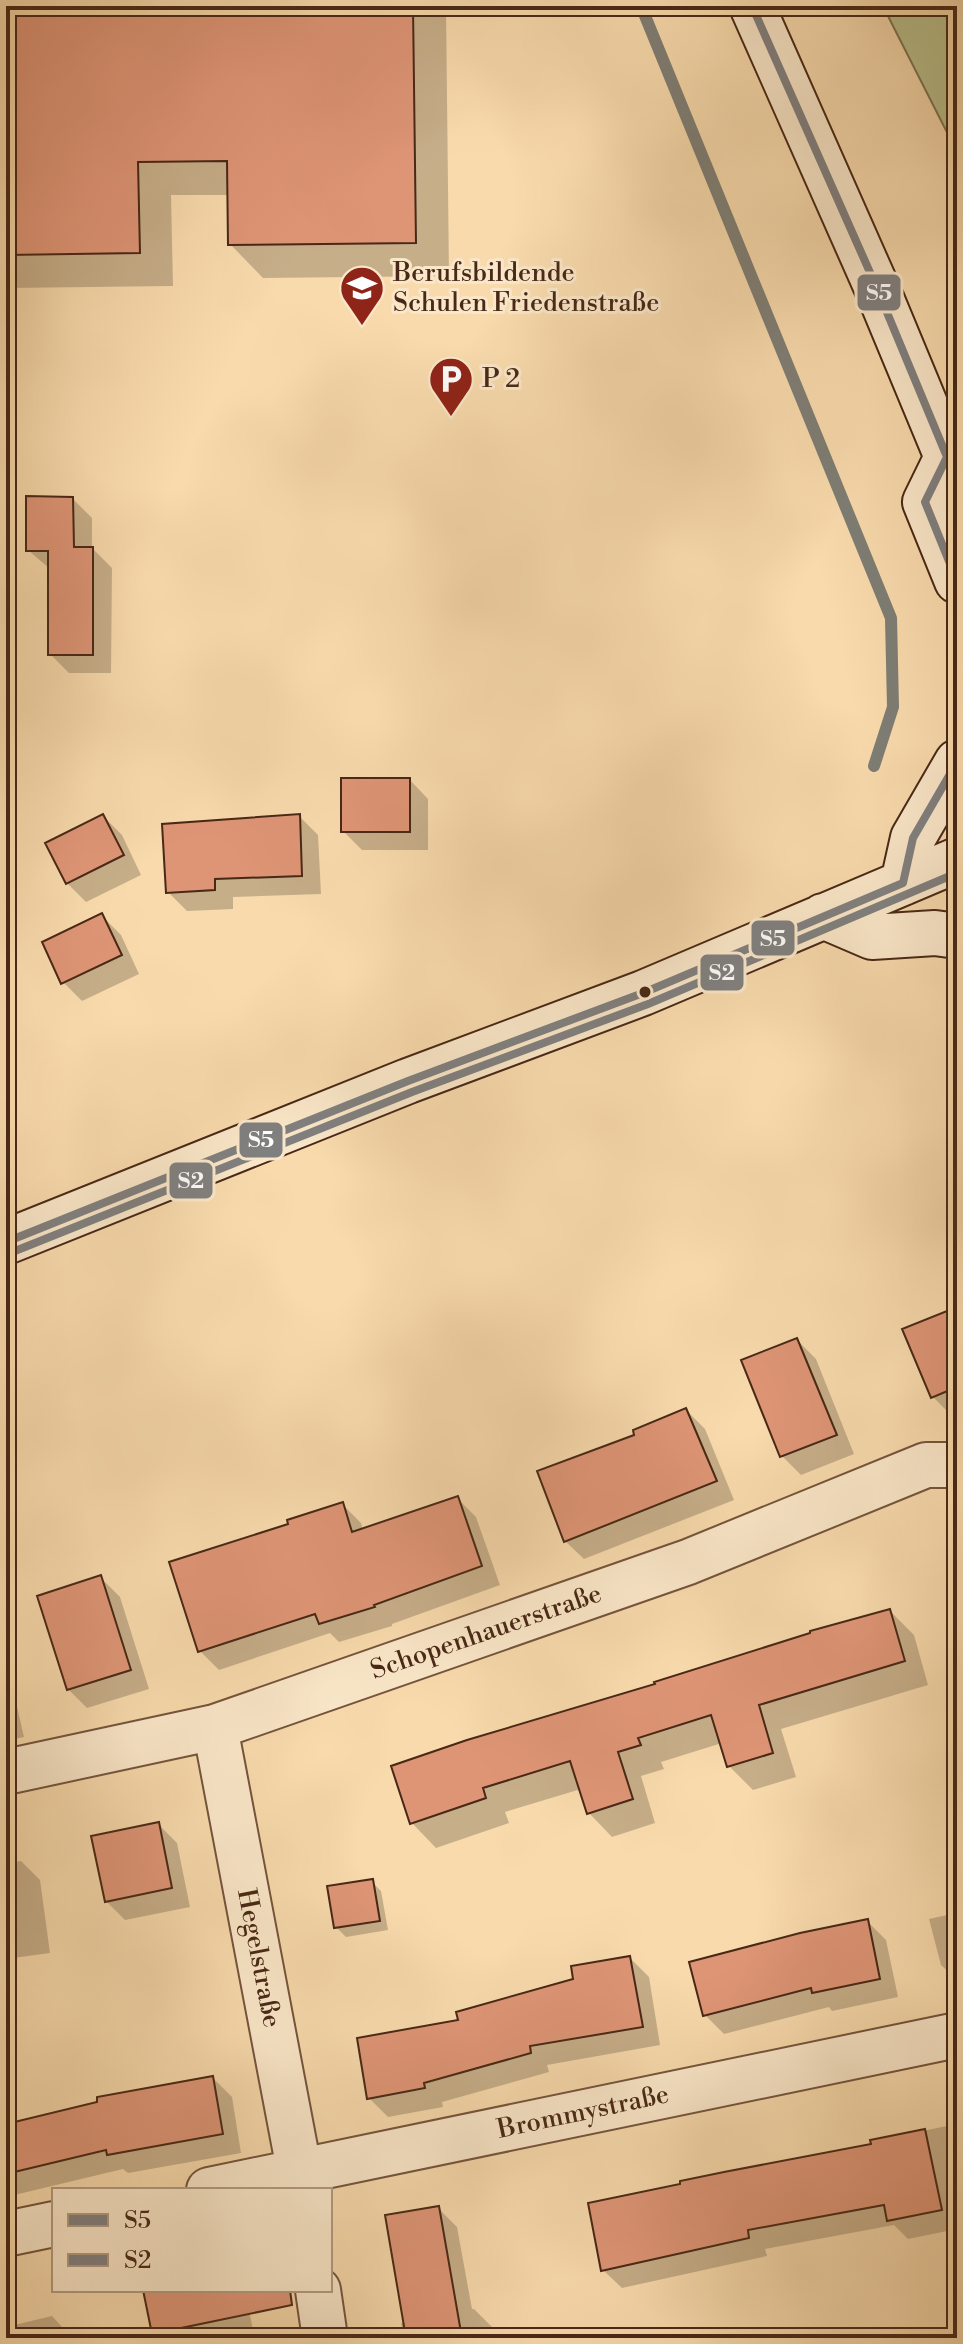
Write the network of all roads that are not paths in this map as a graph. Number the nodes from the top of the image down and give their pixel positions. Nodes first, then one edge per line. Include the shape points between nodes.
1 (752, 6) edge
2 (954, 472) edge
3 (957, 581) edge
4 (957, 762) edge
5 (957, 860) edge
6 (903, 883) junction
7 (823, 916) junction
8 (957, 936) edge
9 (6, 1242) edge
10 (957, 1465) edge
11 (215, 1727) junction
12 (6, 1772) edge
13 (957, 2035) edge
14 (302, 2180) edge
15 (228, 2188) edge
16 (52, 2224) edge
17 (6, 2234) edge
18 (318, 2292) edge
19 (325, 2338) edge

1 - 2 street
2 - 3 street via 925,502
4 - 6 street via 913,838
5 - 6 street
6 - 7 street
7 - 8 street via 872,937
7 - 9 street via 643,993
10 - 11 street, Schopenhauerstraße via 926,1465 688,1562
11 - 12 street, Schopenhauerstraße
11 - 14 street, Hegelstraße
13 - 14 street, Brommystraße
14 - 15 street, Brommystraße
16 - 17 street
18 - 19 street

